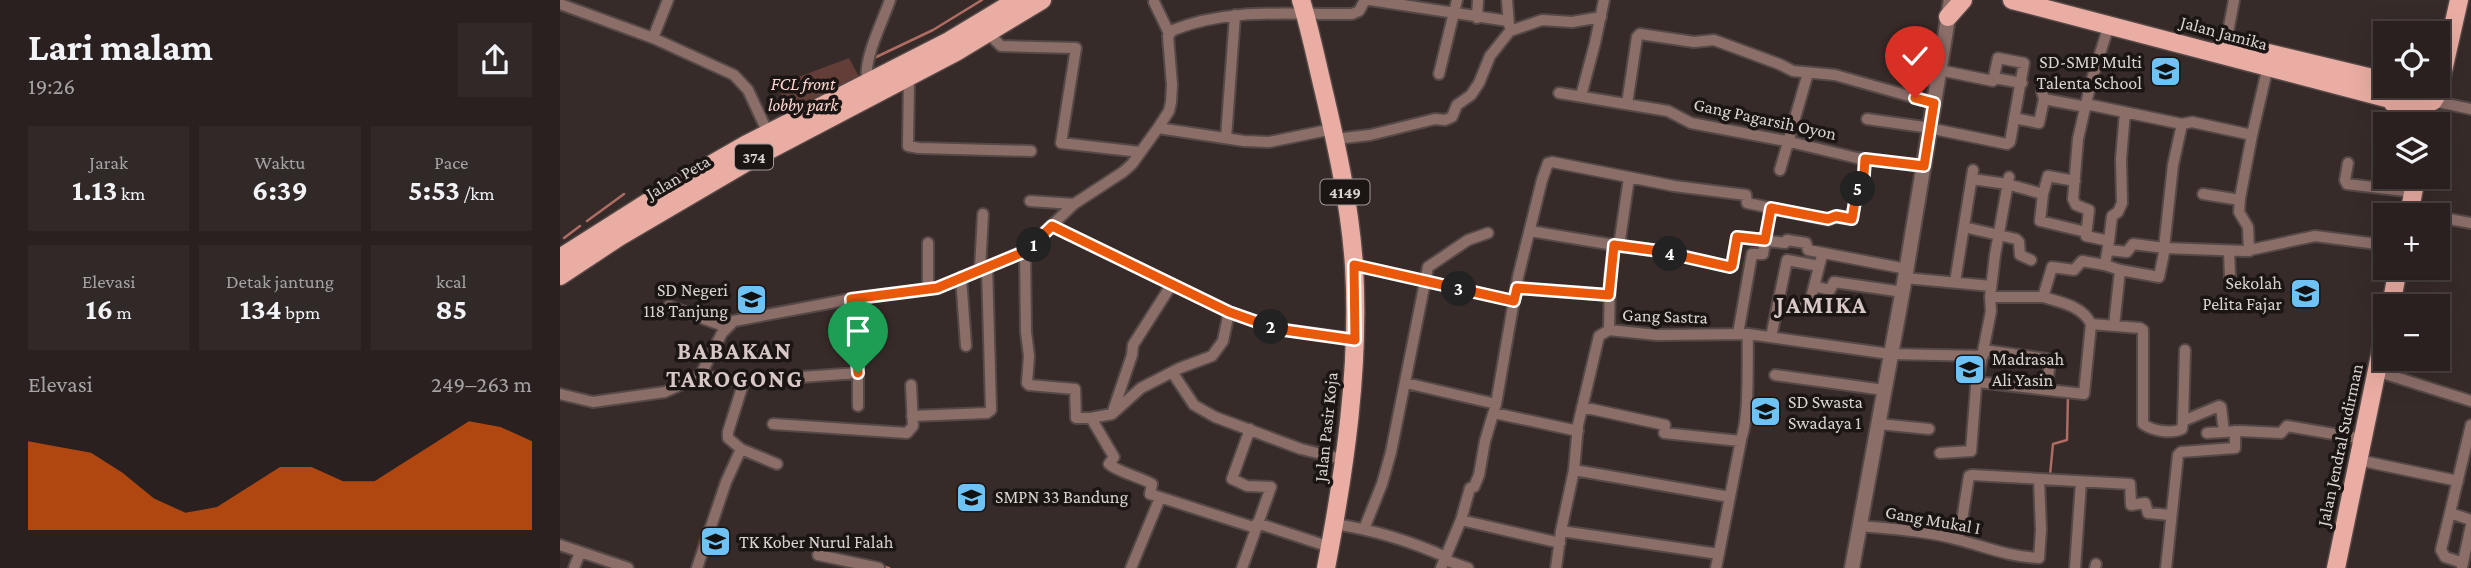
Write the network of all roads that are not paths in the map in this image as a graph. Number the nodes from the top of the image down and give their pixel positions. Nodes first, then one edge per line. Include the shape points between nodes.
1 (668, 0) edge
2 (891, 0) edge
3 (1017, 0) edge
4 (1042, 0) edge
5 (1367, 0) edge
6 (1457, 0) edge
7 (1478, 0) edge
8 (1507, 0) edge
9 (1604, 0) edge
10 (1964, 0) edge
11 (2012, 0) edge
12 (2059, 0) edge
13 (2234, 0) edge
14 (2449, 0) edge
15 (2459, 0) edge
16 (1154, 2) dead end
17 (560, 4) edge
18 (1303, 6) edge
19 (1948, 7) edge
20 (1455, 14) junction
21 (1235, 15) junction
22 (1477, 18) junction
23 (1601, 18) junction
24 (2444, 21) edge
25 (2109, 25) junction
26 (1509, 26) junction
27 (988, 33) junction
28 (1168, 33) junction
29 (653, 38) junction
30 (2450, 40) edge
31 (2226, 43) junction
32 (953, 47) junction
33 (2268, 66) junction
34 (1939, 70) junction
35 (1808, 73) junction
36 (1439, 74) dead end
37 (909, 77) junction
38 (1994, 78) junction
39 (868, 83) junction
40 (2021, 83) junction
41 (2373, 86) edge
42 (2373, 87) edge
43 (1559, 93) dead end
44 (1581, 96) junction
45 (2432, 98) edge
46 (1934, 103) junction
47 (1627, 104) junction
48 (2086, 105) junction
49 (2471, 109) edge
50 (2125, 112) junction
51 (2014, 118) junction
52 (1867, 119) dead end
53 (2182, 124) junction
54 (1158, 128) junction
55 (1930, 129) junction
56 (768, 133) junction
57 (1334, 134) junction
58 (2252, 135) junction
59 (1226, 138) junction
60 (1788, 141) junction
61 (1031, 151) dead end
62 (1140, 152) junction
63 (1865, 159) junction
64 (2348, 163) dead end
65 (1924, 166) junction
66 (1780, 170) dead end
67 (1629, 178) junction
68 (2008, 181) junction
69 (2075, 181) junction
70 (2373, 184) edge
71 (2043, 194) junction
72 (2203, 194) dead end
73 (2239, 200) junction
74 (1030, 201) dead end
75 (1073, 204) junction
76 (1771, 208) junction
77 (983, 214) dead end
78 (2450, 219) edge
79 (2471, 223) edge
80 (1052, 226) junction
81 (1964, 228) junction
82 (615, 231) junction
83 (1530, 231) junction
84 (2086, 232) junction
85 (1488, 233) dead end
86 (1998, 234) junction
87 (1765, 240) junction
88 (928, 243) dead end
89 (2373, 244) edge
90 (1617, 246) junction
91 (2112, 247) junction
92 (2165, 248) junction
93 (1026, 251) junction
94 (2229, 251) junction
95 (2249, 251) junction
96 (1817, 252) junction
97 (560, 258) edge
98 (2031, 260) dead end
99 (1354, 265) junction
100 (1819, 266) junction
101 (983, 267) junction
102 (2114, 267) junction
103 (560, 276) edge
104 (961, 277) junction
105 (2230, 277) dead end
106 (1905, 279) junction
107 (1426, 280) junction
108 (1955, 282) junction
109 (1172, 284) junction
110 (1814, 286) junction
111 (1517, 288) junction
112 (928, 289) junction
113 (1991, 291) junction
114 (1609, 295) junction
115 (2043, 297) junction
116 (851, 299) junction
117 (1514, 301) junction
118 (669, 306) dead end
119 (1804, 306) dead end
120 (1229, 312) junction
121 (2091, 324) junction
122 (2114, 326) junction
123 (726, 327) junction
124 (1609, 330) junction
125 (1743, 334) junction
126 (1771, 337) junction
127 (1355, 340) junction
128 (966, 346) dead end
129 (2185, 350) dead end
130 (1983, 353) junction
131 (1890, 354) junction
132 (2376, 371) joint
133 (1171, 372) junction
134 (858, 373) junction
135 (700, 376) junction
136 (1775, 376) dead end
137 (744, 381) junction
138 (1978, 382) junction
139 (1406, 383) junction
140 (911, 385) dead end
141 (1884, 390) junction
142 (2046, 390) junction
143 (560, 394) edge
144 (2471, 401) edge
145 (858, 406) dead end
146 (1582, 407) junction
147 (1495, 408) junction
148 (1112, 414) junction
149 (912, 416) junction
150 (1091, 418) junction
151 (2183, 421) junction
152 (773, 424) dead end
153 (1879, 424) junction
154 (2471, 426) edge
155 (1250, 429) junction
156 (1929, 429) dead end
157 (1578, 431) junction
158 (2230, 431) junction
159 (2207, 433) dead end
160 (2363, 439) junction
161 (1741, 440) junction
162 (741, 449) junction
163 (1940, 453) dead end
164 (1346, 460) junction
165 (2358, 460) junction
166 (777, 464) dead end
167 (1574, 470) junction
168 (2039, 480) junction
169 (2458, 481) junction
170 (2081, 482) junction
171 (1730, 497) junction
172 (1160, 498) junction
173 (2450, 513) junction
174 (2171, 515) junction
175 (1461, 520) junction
176 (2471, 520) edge
177 (1335, 524) junction
178 (2471, 525) edge
179 (1256, 526) junction
180 (1861, 526) junction
181 (1364, 529) junction
182 (1560, 537) junction
183 (1959, 539) junction
184 (560, 545) edge
185 (1330, 547) junction
186 (580, 552) junction
187 (1719, 554) junction
188 (818, 555) dead end
189 (1444, 562) edge
190 (606, 564) edge
191 (2462, 565) edge
192 (575, 568) edge
193 (628, 568) edge
194 (696, 568) edge
195 (878, 568) edge
196 (1131, 568) edge
197 (1242, 568) edge
198 (1326, 568) edge
199 (1468, 568) edge
200 (1556, 568) edge
201 (1716, 568) edge
202 (1852, 568) edge
203 (2075, 568) edge
204 (2166, 568) edge
205 (2336, 568) edge

1 - 29 street
2 - 39 street via 868,64
3 - 32 main road, Jalan Peta / 374
4 - 27 main road, Jalan Peta / 374
5 - 18 street via 1352,14
5 - 20 street
6 - 20 street
7 - 22 street
8 - 26 street
9 - 23 street
10 - 19 main road
11 - 25 main road, Jalan Jamika
12 - 31 main road, Jalan Jamika
13 - 31 street
14 - 24 main road
15 - 30 main road
16 - 28 street
17 - 29 street
18 - 21 street
18 - 57 main road, Jalan Pasir Koja / 4149
19 - 34 street
20 - 22 street
20 - 36 street
21 - 28 street
21 - 59 street
22 - 26 street
23 - 26 street
23 - 44 street
25 - 33 main road, Jalan Jamika
25 - 48 street
26 - 57 street via 1479,83 1457,105 1452,117 1370,135
27 - 32 main road, Jalan Peta / 374
27 - 62 street via 1001,46 1076,48 1061,142
28 - 54 street via 1171,103
29 - 56 street via 744,83
31 - 41 main road, Jalan Jamika
32 - 37 main road, Jalan Peta / 374
32 - 39 main road, Jalan Peta / 374
33 - 42 main road, Jalan Jamika
33 - 58 street
34 - 38 street
34 - 46 street
35 - 46 street via 1835,75
35 - 47 street via 1714,40 1639,35
35 - 60 street
37 - 61 street via 908,146
37 - 82 main road, Jalan Peta / 374
38 - 40 street
38 - 40 street via 1999,58 2024,62
39 - 56 main road, Jalan Peta / 374
40 - 51 street
43 - 44 street, Gang Pagarsih Oyon
44 - 47 street, Gang Pagarsih Oyon
45 - 49 street
46 - 55 street
47 - 60 street, Gang Pagarsih Oyon via 1668,111 1691,123
48 - 50 street
48 - 51 street via 2043,96 2039,123
48 - 69 street
50 - 53 street
50 - 91 street via 2122,204 2112,216
51 - 55 street via 2007,144
52 - 55 street
53 - 58 street via 2188,121
53 - 92 street
54 - 59 street
54 - 62 street
55 - 65 street
56 - 82 main road, Jalan Peta / 374 via 670,188
57 - 59 street via 1269,142
57 - 99 main road, Jalan Pasir Koja / 4149
58 - 73 street
60 - 63 street, Gang Pagarsih Oyon
60 - 66 street
62 - 75 street via 1123,173
63 - 65 street, Gang Pagarsih Oyon
63 - 76 street via 1863,189 1857,190 1852,219
64 - 70 street via 2347,184
65 - 106 street
67 - 76 street via 1746,195 1747,203
67 - 83 street via 1548,163
67 - 90 street, Gang Sastra
68 - 71 street
68 - 81 street via 1973,175
68 - 86 street
69 - 71 street via 2048,176
69 - 84 street via 2074,203 2090,209
71 - 84 street via 2040,221
72 - 73 street
73 - 95 street
74 - 75 street
75 - 80 street
76 - 87 street
77 - 101 street
78 - 79 street
80 - 93 street
80 - 109 street
81 - 86 street
81 - 108 street
82 - 97 main road, Jalan Peta / 374
82 - 103 main road, Jalan Peta / 374
83 - 90 street
83 - 111 street
84 - 91 street via 2087,237
85 - 107 street via 1430,264
86 - 98 street via 2016,239 2020,255
86 - 113 street
87 - 90 street via 1737,237 1730,267
87 - 96 street via 1806,243 1808,250
87 - 125 street via 1763,254 1752,254
88 - 112 street
89 - 95 street via 2311,237
90 - 114 street, Gang Sastra
91 - 92 street via 2127,252 2131,244
91 - 102 street
92 - 94 street
92 - 102 street via 2159,276
93 - 101 street
93 - 150 street via 1027,383 1075,389 1074,416
94 - 95 street
94 - 105 street
96 - 100 street
96 - 106 street
99 - 107 street
99 - 127 main road, Jalan Pasir Koja / 4149
100 - 110 street
100 - 126 street via 1787,260
101 - 104 street
101 - 149 street via 991,410
102 - 115 street via 2082,261 2074,270 2052,267
102 - 122 street
104 - 112 street
104 - 128 street
106 - 108 street
106 - 110 street via 1835,282 1830,290
106 - 131 street
107 - 117 street
107 - 139 street
108 - 113 street
109 - 120 street
109 - 148 street via 1133,345
110 - 119 street via 1809,306
111 - 114 street
111 - 117 street
112 - 116 street
113 - 115 street
113 - 130 street
114 - 124 street, Gang Sastra
115 - 121 street via 2072,306
116 - 123 street via 746,318
116 - 134 street
117 - 147 street
118 - 123 street
120 - 127 street via 1277,329
120 - 133 street via 1226,334 1216,353
121 - 122 street
121 - 142 street via 2084,394
122 - 151 street via 2143,330 2145,427 2180,431
123 - 135 street
124 - 125 street, Gang Sastra via 1657,335
124 - 146 street via 1599,336
125 - 126 street, Gang Sastra
125 - 161 street
126 - 131 street, Gang Sastra
127 - 164 main road, Jalan Pasir Koja / 4149
129 - 151 street
130 - 131 street, Gang Sastra
130 - 138 street
130 - 142 street, Gang Sastra via 2048,359
131 - 141 street
132 - 144 street
132 - 160 main road, Jalan Jendral Sudirman
133 - 148 street via 1142,388
133 - 155 street via 1194,405
134 - 137 street
134 - 145 street
135 - 137 street
135 - 143 street via 665,392 597,402
136 - 141 street
137 - 162 street via 728,432 728,438
138 - 142 street
138 - 163 street via 1971,451
139 - 147 street
139 - 181 street via 1382,484
140 - 149 street
141 - 153 street
146 - 157 street
146 - 161 street via 1665,425 1664,433
147 - 157 street
147 - 175 street via 1479,475 1470,488
148 - 150 street
149 - 152 street via 912,429 904,433
150 - 172 street via 1114,457 1109,463 1112,467 1152,484 1150,495
151 - 158 street via 2218,406
153 - 156 street
153 - 180 street
154 - 169 street
155 - 164 street
155 - 179 street via 1231,480 1270,486
157 - 167 street
158 - 159 street
158 - 160 street via 2281,433 2287,426
158 - 174 street via 2235,449 2179,453
160 - 165 main road, Jalan Jendral Sudirman
161 - 171 street
162 - 166 street
162 - 194 street
164 - 177 main road, Jalan Pasir Koja / 4149
165 - 169 street
165 - 205 main road, Jalan Jendral Sudirman
167 - 171 street
167 - 182 street
168 - 170 street
168 - 183 street via 1970,475
168 - 183 street, Gang Mukal I via 2039,558 1992,552
169 - 173 street
170 - 174 street via 2130,484 2132,505 2145,503 2148,513
170 - 203 street
171 - 187 street
172 - 179 street
172 - 196 street
173 - 176 street
173 - 191 street via 2443,555
174 - 204 street
175 - 182 street
175 - 189 street
177 - 181 street
177 - 185 main road, Jalan Pasir Koja / 4149
178 - 191 street
179 - 185 street
179 - 197 street
180 - 183 street, Gang Mukal I
180 - 202 street
181 - 189 street via 1417,544
182 - 187 street
182 - 200 street
184 - 186 street
185 - 198 main road, Jalan Pasir Koja / 4149
186 - 190 street
186 - 192 street
187 - 201 street
188 - 195 street
189 - 199 street
190 - 193 street

